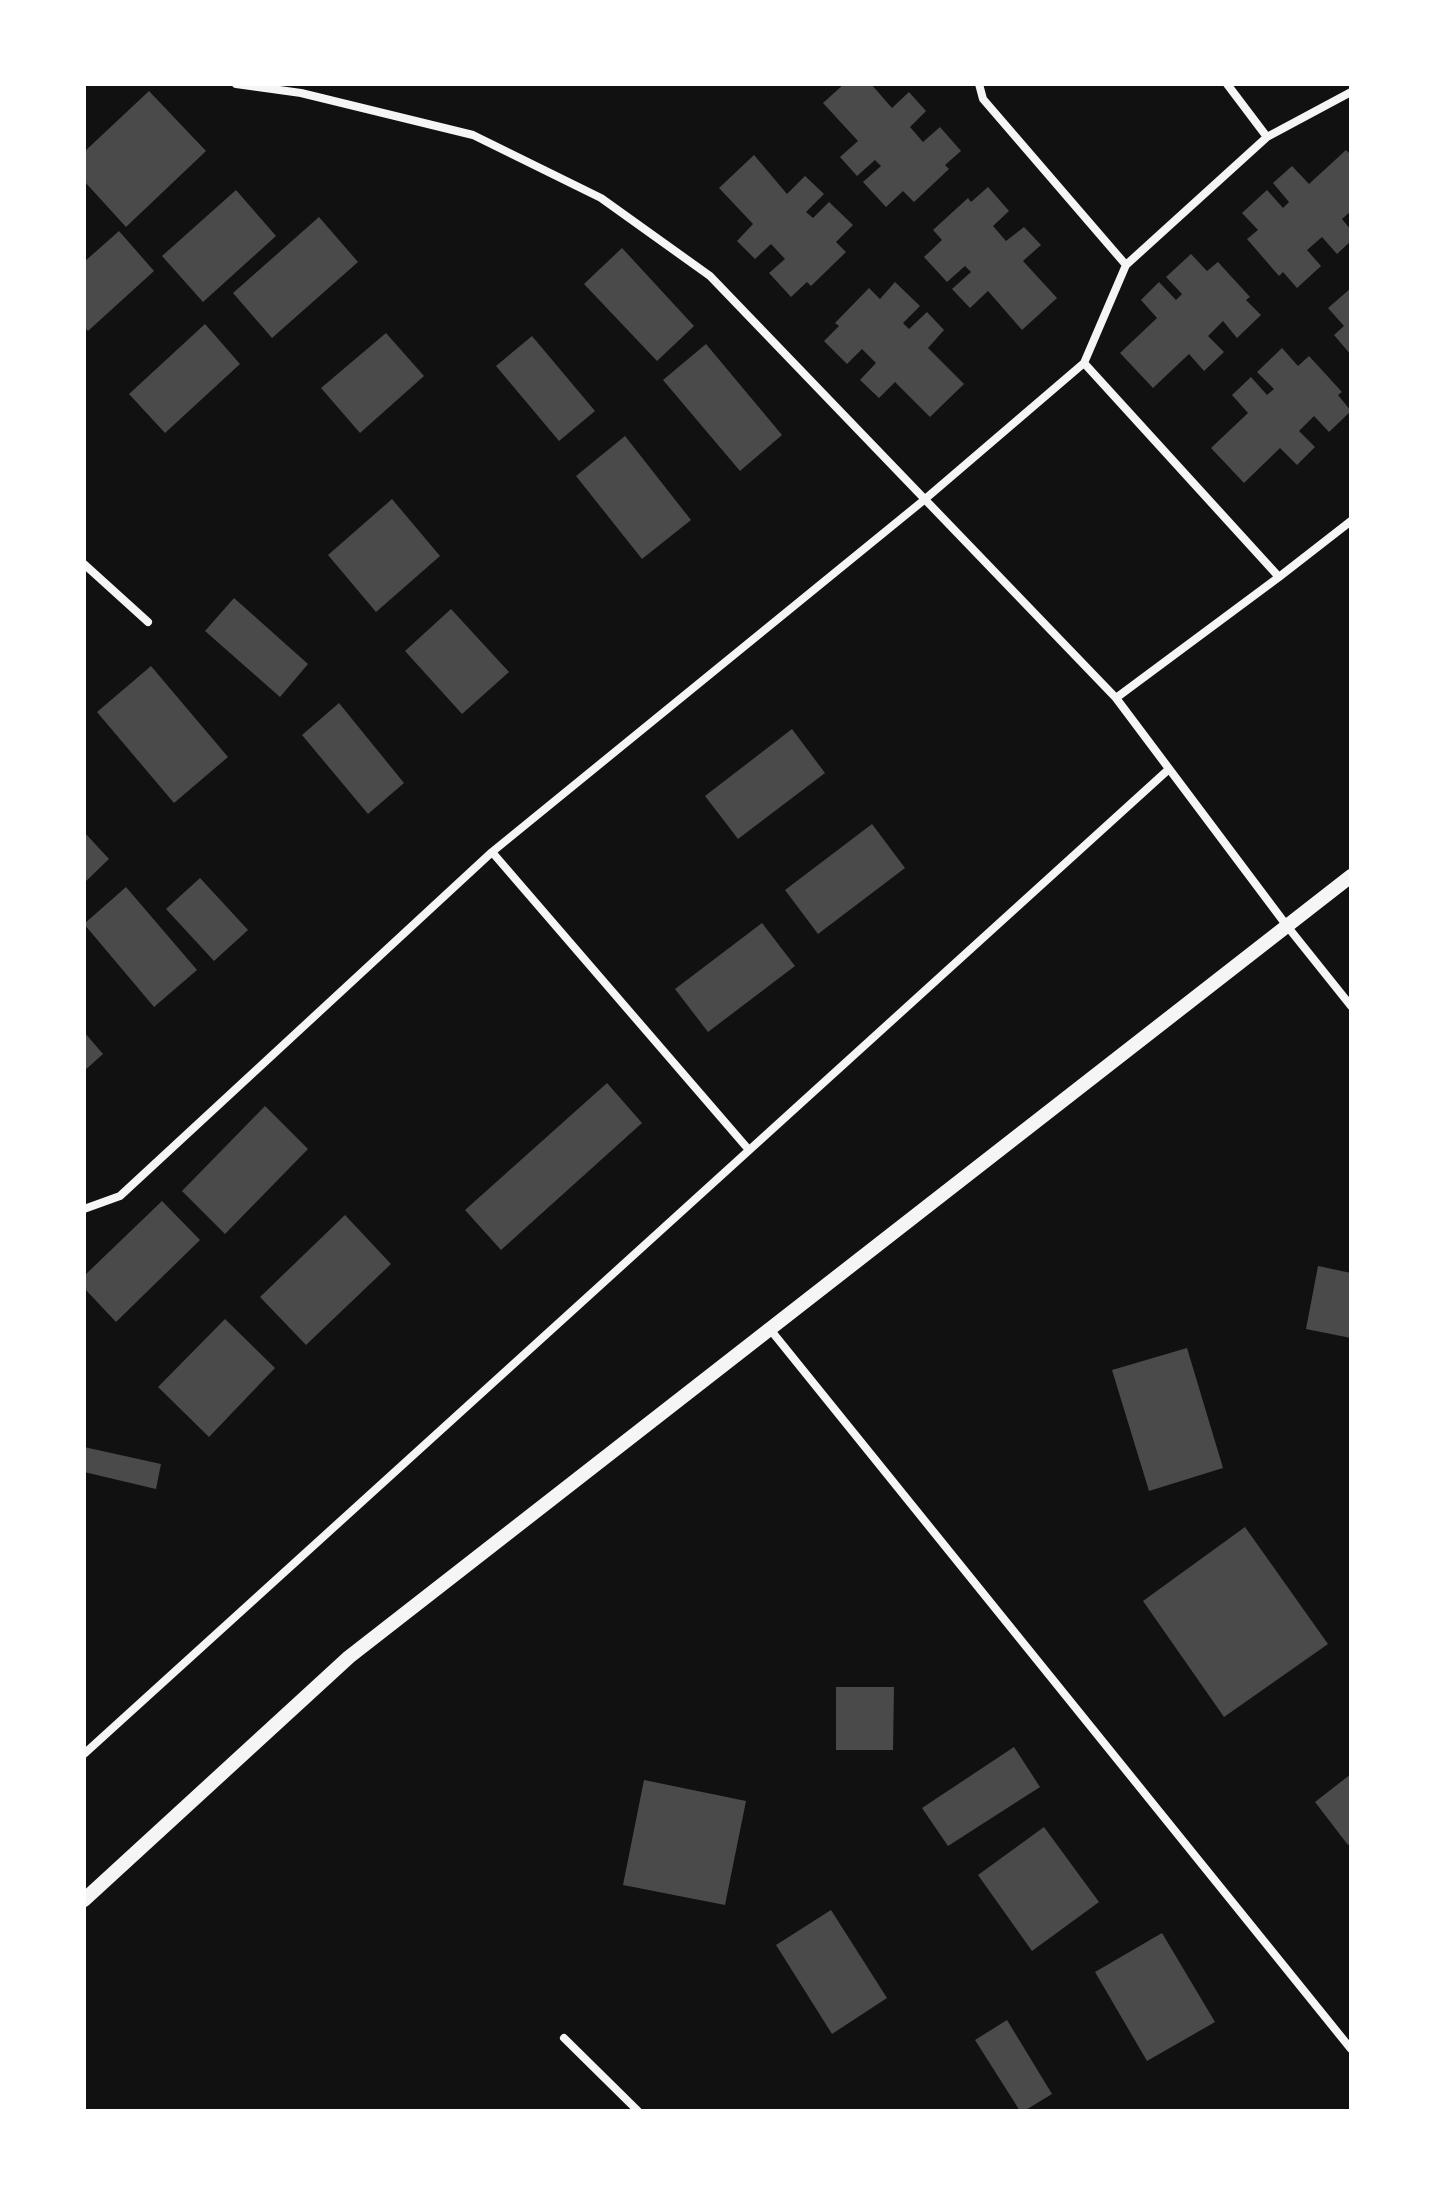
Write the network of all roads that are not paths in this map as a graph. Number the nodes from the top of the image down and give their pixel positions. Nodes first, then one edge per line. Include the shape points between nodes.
1 (236, 84) edge
2 (979, 84) edge
3 (1227, 84) edge
4 (1351, 92) edge
5 (1267, 137) junction
6 (1126, 265) junction
7 (1084, 363) junction
8 (924, 500) junction
9 (1351, 521) edge
10 (84, 564) edge
11 (1279, 577) junction
12 (148, 622) dead end
13 (1116, 698) junction
14 (1169, 769) junction
15 (492, 852) junction
16 (1351, 876) edge
17 (1287, 926) junction
18 (1351, 1006) edge
19 (749, 1150) junction
20 (84, 1209) edge
21 (768, 1328) junction
22 (84, 1754) edge
23 (84, 1900) edge
24 (564, 2038) dead end
25 (1351, 2049) edge
26 (638, 2111) edge

1 - 8 street via 301,93 473,135 601,198 710,276
2 - 6 street via 983,99
3 - 5 street
4 - 5 street
5 - 6 street
6 - 7 street
7 - 8 street
7 - 11 street
8 - 13 street
8 - 15 street
9 - 11 street
10 - 12 street
11 - 13 street
13 - 14 street
14 - 17 street
14 - 19 street
15 - 19 street
15 - 20 street via 120,1196
16 - 17 street
17 - 18 street
17 - 21 street
19 - 22 street
21 - 23 street via 349,1657
21 - 25 street
24 - 26 street

